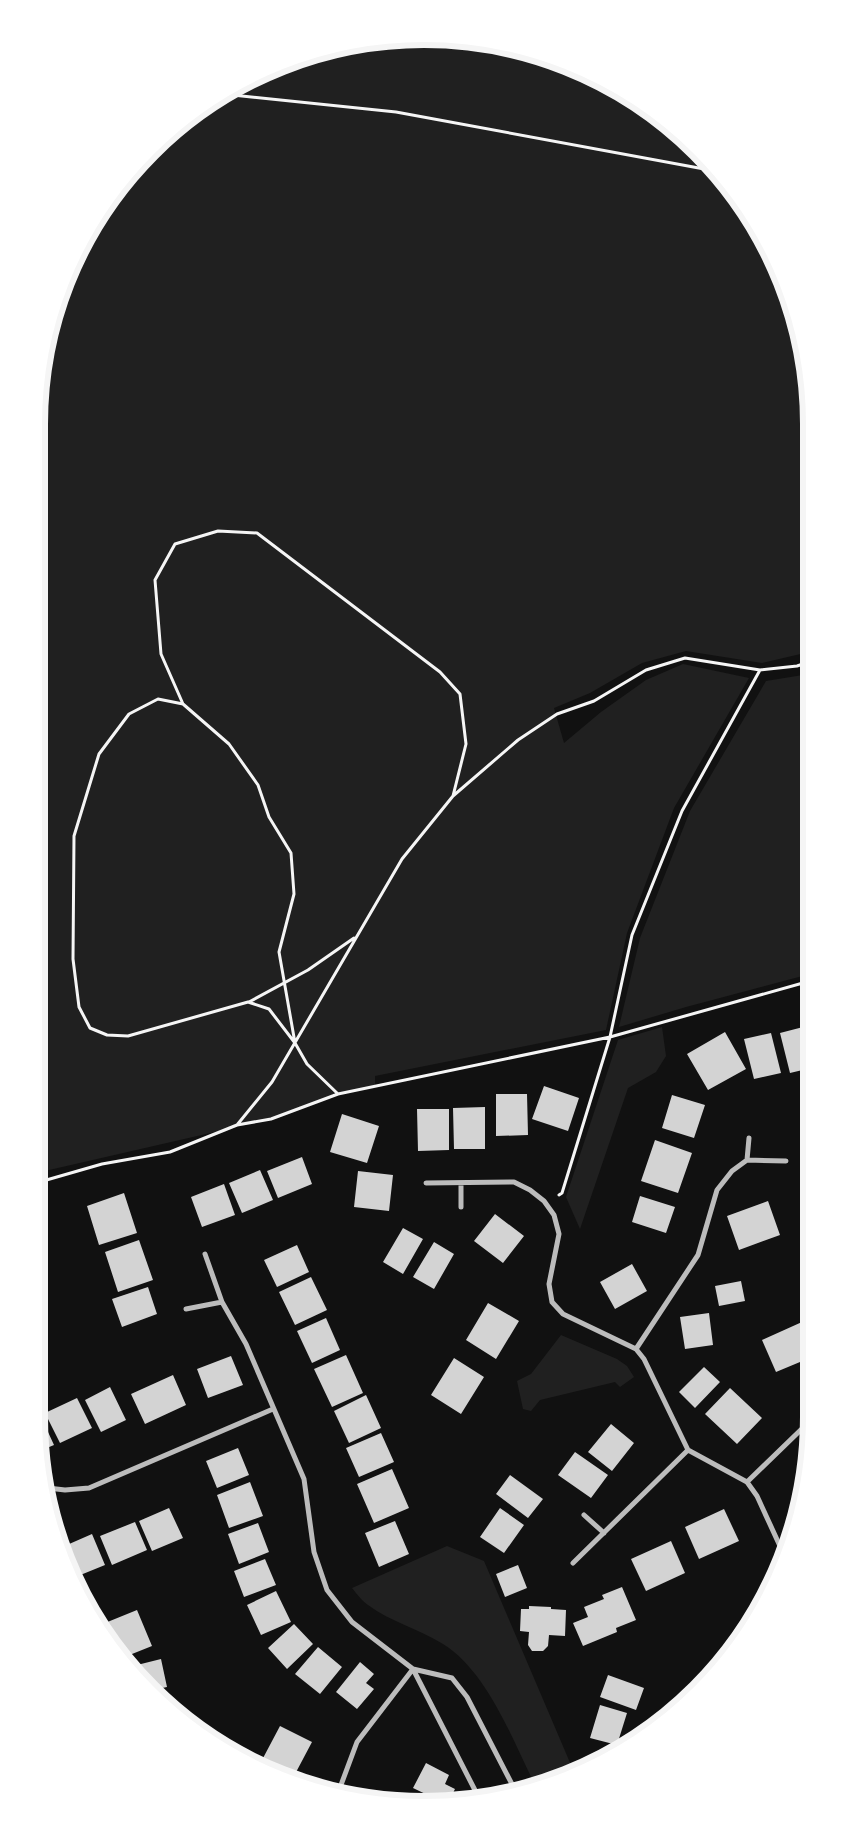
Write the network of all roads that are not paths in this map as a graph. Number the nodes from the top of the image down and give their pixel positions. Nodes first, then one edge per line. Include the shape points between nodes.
1 (749, 1138) dead end
2 (747, 1160) junction
3 (786, 1161) dead end
4 (426, 1183) dead end
5 (461, 1183) junction
6 (461, 1207) dead end
7 (205, 1254) dead end
8 (222, 1302) junction
9 (186, 1309) dead end
10 (636, 1349) junction
11 (273, 1409) junction
12 (803, 1429) edge
13 (688, 1450) junction
14 (747, 1482) junction
15 (52, 1488) edge
16 (584, 1515) dead end
17 (604, 1533) junction
18 (780, 1546) edge
19 (573, 1563) dead end
20 (413, 1669) junction
21 (513, 1785) edge
22 (340, 1787) edge
23 (476, 1792) edge

1 - 2 street
2 - 3 street
2 - 10 street via 732,1171 717,1190 698,1255
4 - 5 street
5 - 6 street
5 - 10 street via 514,1182 544,1201 554,1215 560,1234 549,1284 552,1302 563,1314
7 - 8 street
8 - 9 street
8 - 11 street via 246,1344
10 - 13 street via 644,1359
11 - 15 street via 89,1488
11 - 20 street via 304,1479 314,1552 327,1590 352,1622
12 - 14 street
13 - 14 street
13 - 17 street
14 - 18 street
16 - 17 street
17 - 19 street
20 - 21 street via 452,1678 467,1697
20 - 22 street via 357,1742
20 - 23 street

